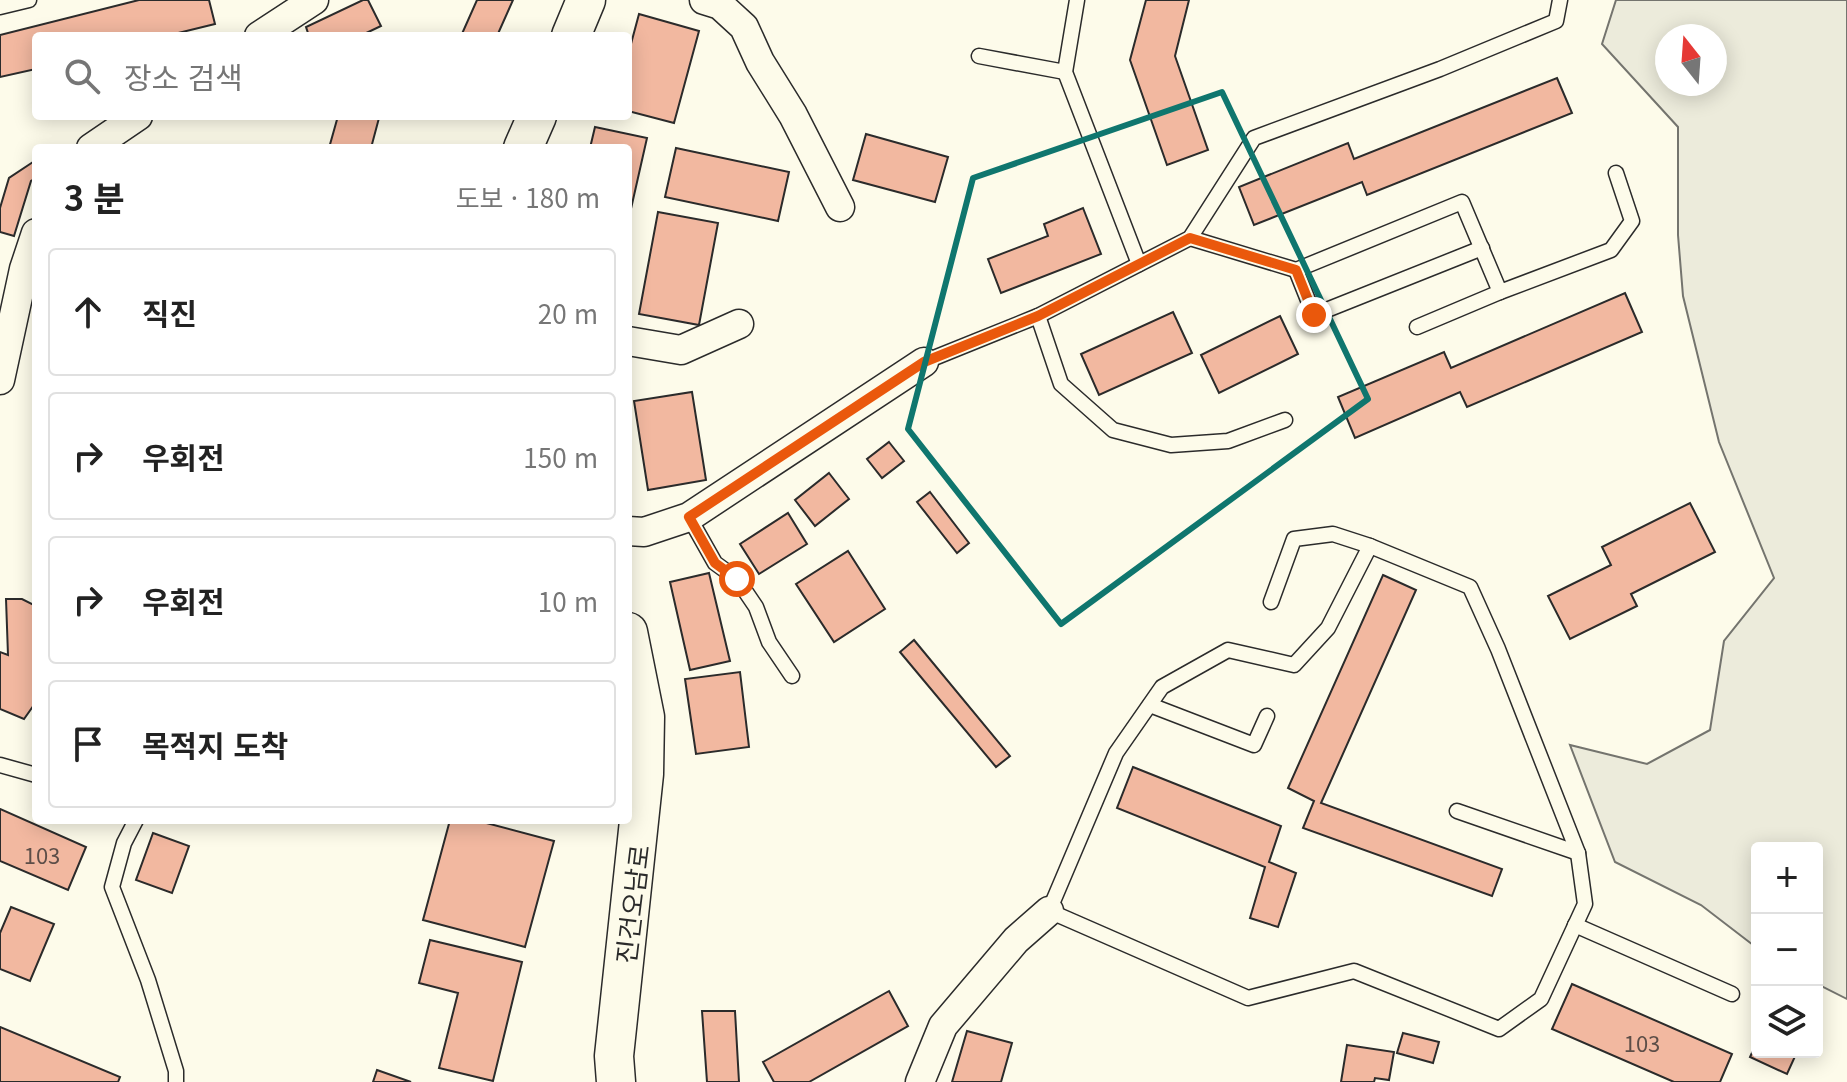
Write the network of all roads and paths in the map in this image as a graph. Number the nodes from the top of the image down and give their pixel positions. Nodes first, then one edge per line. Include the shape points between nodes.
1 (29, 0) edge
2 (314, 0) edge
3 (586, 0) edge
4 (704, 0) edge
5 (1077, 0) edge
6 (1560, 0) edge
7 (0, 7) edge
8 (265, 32) edge
9 (573, 32) edge
10 (979, 56) dead end
11 (1065, 72) junction
12 (132, 120) edge
13 (535, 120) edge
14 (97, 144) edge
15 (525, 144) edge
16 (1616, 173) dead end
17 (840, 207) dead end
18 (1190, 238) junction
19 (32, 245) edge
20 (1482, 248) junction
21 (1139, 264) junction
22 (1296, 270) junction
23 (1500, 292) junction
24 (1038, 316) junction
25 (739, 324) dead end
26 (1417, 327) dead end
27 (632, 342) edge
28 (924, 362) joint
29 (0, 380) edge
30 (1285, 420) dead end
31 (689, 517) junction
32 (632, 531) edge
33 (1370, 546) junction
34 (1271, 602) dead end
35 (632, 652) edge
36 (792, 676) dead end
37 (1150, 705) junction
38 (1267, 716) dead end
39 (0, 765) edge
40 (32, 774) edge
41 (1457, 811) dead end
42 (129, 824) edge
43 (1578, 853) junction
44 (1049, 911) junction
45 (1575, 925) junction
46 (1732, 994) dead end
47 (176, 1082) edge
48 (616, 1082) edge
49 (920, 1082) edge

1 - 7 lane
2 - 8 street
3 - 9 main road
4 - 17 street via 720,5 744,27
5 - 11 lane
6 - 18 lane via 1556,21 1254,138
10 - 11 lane
11 - 21 lane
12 - 14 street
13 - 15 main road
16 - 23 lane via 1632,221 1611,250
18 - 21 lane
18 - 22 lane
19 - 29 street
20 - 22 lane via 1314,315
20 - 22 lane via 1462,202
20 - 23 lane
21 - 24 lane
23 - 26 lane
24 - 28 lane
24 - 30 lane via 1061,384 1113,430 1171,445 1228,441
25 - 27 street via 681,350
28 - 31 street
31 - 32 street
31 - 36 lane via 715,563 737,579 756,607 769,642
33 - 34 lane via 1333,534 1294,539
33 - 37 lane via 1328,628 1294,665 1228,650 1162,687
33 - 43 lane via 1470,587
35 - 48 main road, 진건오남로 via 645,717 644,774 614,1056
37 - 38 lane via 1254,745
37 - 44 lane via 1116,753
39 - 40 lane
41 - 43 lane
42 - 47 lane via 112,887 148,980
43 - 45 lane via 1585,904
44 - 45 lane via 1248,998 1354,971 1499,1029 1541,999
44 - 49 street via 1016,940 943,1026
45 - 46 lane

